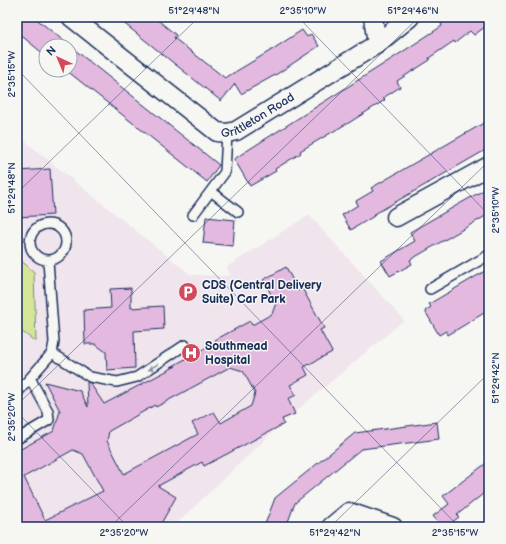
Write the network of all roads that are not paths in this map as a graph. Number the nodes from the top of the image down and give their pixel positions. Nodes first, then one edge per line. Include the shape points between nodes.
1 (71, 17) edge
2 (373, 17) edge
3 (410, 17) edge
4 (377, 44) junction
5 (227, 133) junction
6 (489, 166) edge
7 (212, 192) junction
8 (238, 212) dead end
9 (193, 216) dead end
10 (396, 217) dead end
11 (489, 255) edge
12 (48, 261) junction
13 (430, 289) dead end
14 (185, 345) dead end
15 (52, 353) junction
16 (30, 378) junction
17 (17, 393) edge
18 (17, 439) edge
19 (331, 527) edge
20 (392, 527) edge

1 - 5 street, Grittleton Road via 218,132
2 - 4 street
3 - 4 street, Grittleton Road
4 - 5 street, Grittleton Road via 236,131
5 - 7 lane via 225,172
6 - 10 street
7 - 8 lane
7 - 9 lane
11 - 13 lane
12 - 12 lane via 34,255 29,243 34,230 45,224 61,230 66,242 64,252
12 - 15 lane via 54,342
14 -> 15 lane via 138,377 117,382 90,377
15 - 16 lane
16 - 17 lane
16 - 18 lane via 48,411 49,420
19 - 20 street via 349,512

